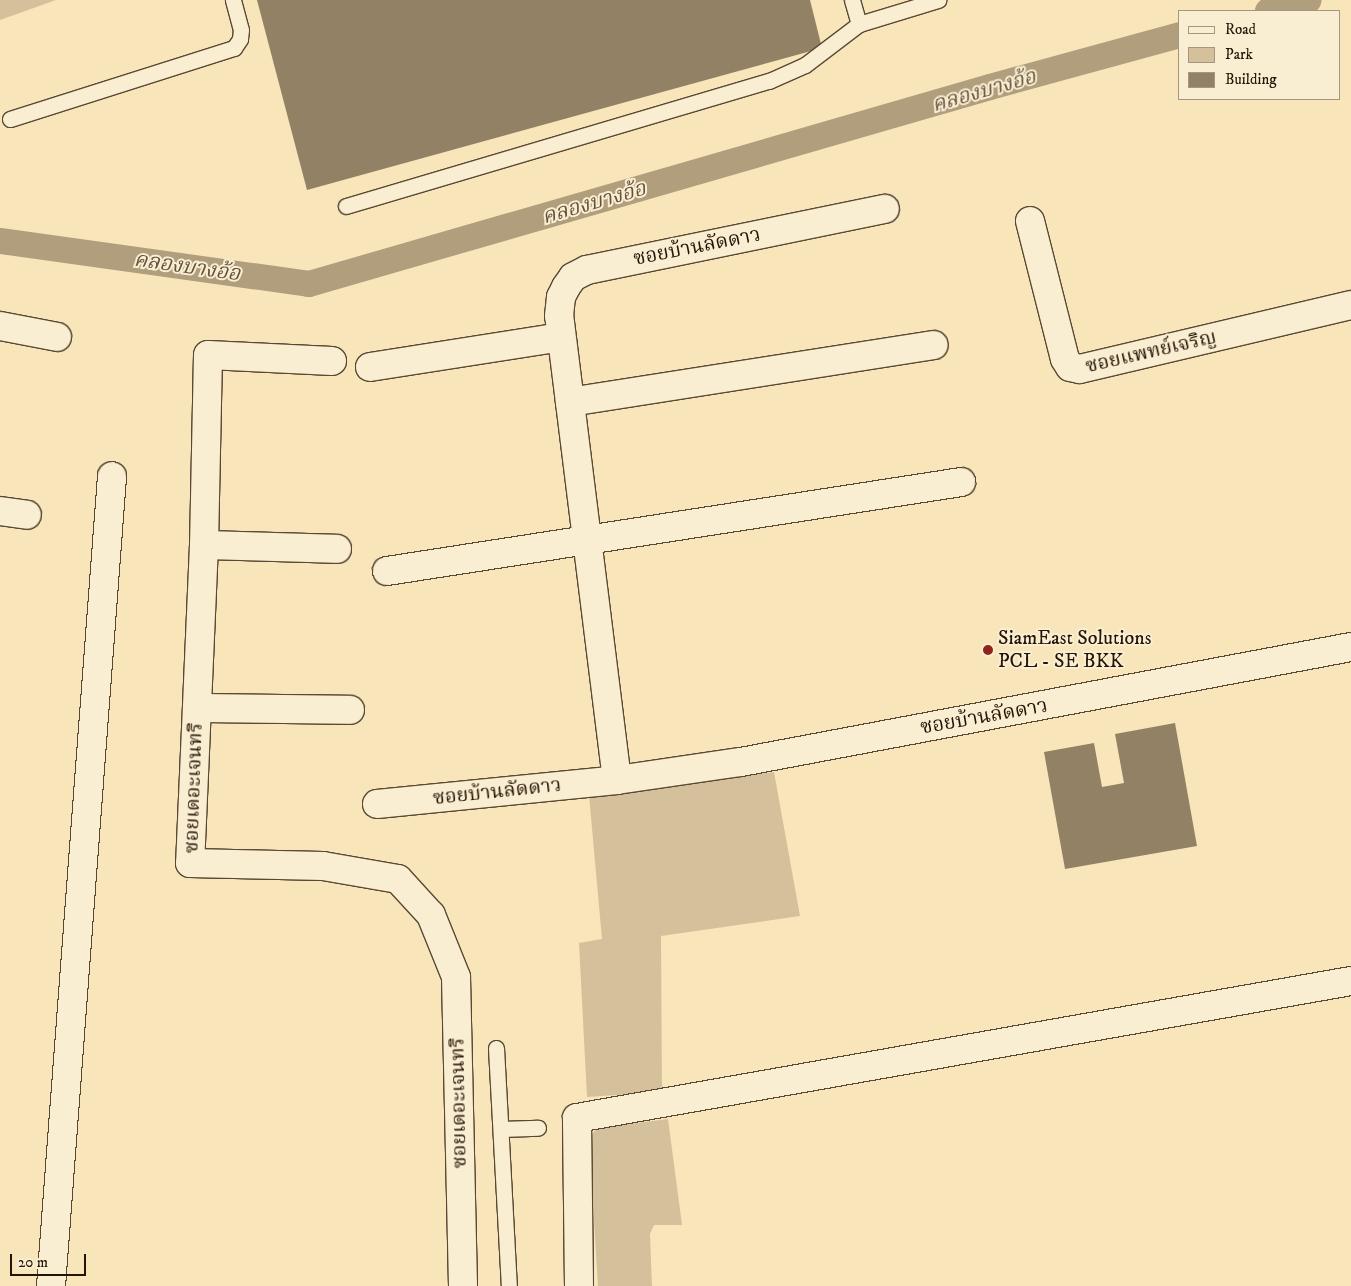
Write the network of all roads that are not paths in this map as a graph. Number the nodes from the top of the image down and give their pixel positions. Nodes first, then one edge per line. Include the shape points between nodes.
1 (233, 0) edge
2 (852, 0) edge
3 (938, 0) edge
4 (918, 3) edge
5 (859, 24) junction
6 (10, 119) dead end
7 (346, 206) dead end
8 (886, 209) dead end
9 (1030, 221) dead end
10 (1351, 305) edge
11 (0, 326) edge
12 (56, 337) dead end
13 (561, 337) junction
14 (934, 345) dead end
15 (332, 361) dead end
16 (370, 367) dead end
17 (570, 402) junction
18 (112, 476) dead end
19 (961, 482) dead end
20 (0, 510) edge
21 (27, 515) dead end
22 (587, 540) junction
23 (204, 545) junction
24 (337, 549) dead end
25 (387, 571) dead end
26 (1351, 647) edge
27 (197, 708) junction
28 (350, 710) dead end
29 (617, 780) junction
30 (377, 804) dead end
31 (1351, 982) edge
32 (496, 1048) dead end
33 (538, 1128) dead end
34 (501, 1129) junction
35 (51, 1286) edge
36 (463, 1286) edge
37 (510, 1286) edge
38 (579, 1286) edge

1 - 6 lane via 241,30 234,48
2 - 5 lane
3 - 4 lane
4 - 5 lane
5 - 7 lane via 805,64 769,80
8 - 13 street, ซอยบ้านลัดดาว via 582,271 573,277 561,297
9 - 10 street, ซอยแพทย์เจริญ via 1065,359 1070,367 1080,369
11 - 12 street
13 - 16 street
13 - 17 street, ซอยบ้านลัดดาว
14 - 17 street
15 - 23 street, ซอยเดอะเจนทริ via 208,355
17 - 22 street, ซอยบ้านลัดดาว
18 - 35 street
19 - 22 street
20 - 21 street
22 - 25 street
22 - 29 street, ซอยบ้านลัดดาว
23 - 24 street
23 - 27 street, ซอยเดอะเจนทริ
26 - 29 street, ซอยบ้านลัดดาว via 741,762
27 - 28 street
27 - 36 street, ซอยเดอะเจนทริ via 190,863 323,866 398,879 431,915 456,977
29 - 30 street, ซอยบ้านลัดดาว
31 - 38 street via 578,1118
32 - 34 lane
33 - 34 lane
34 - 37 lane

